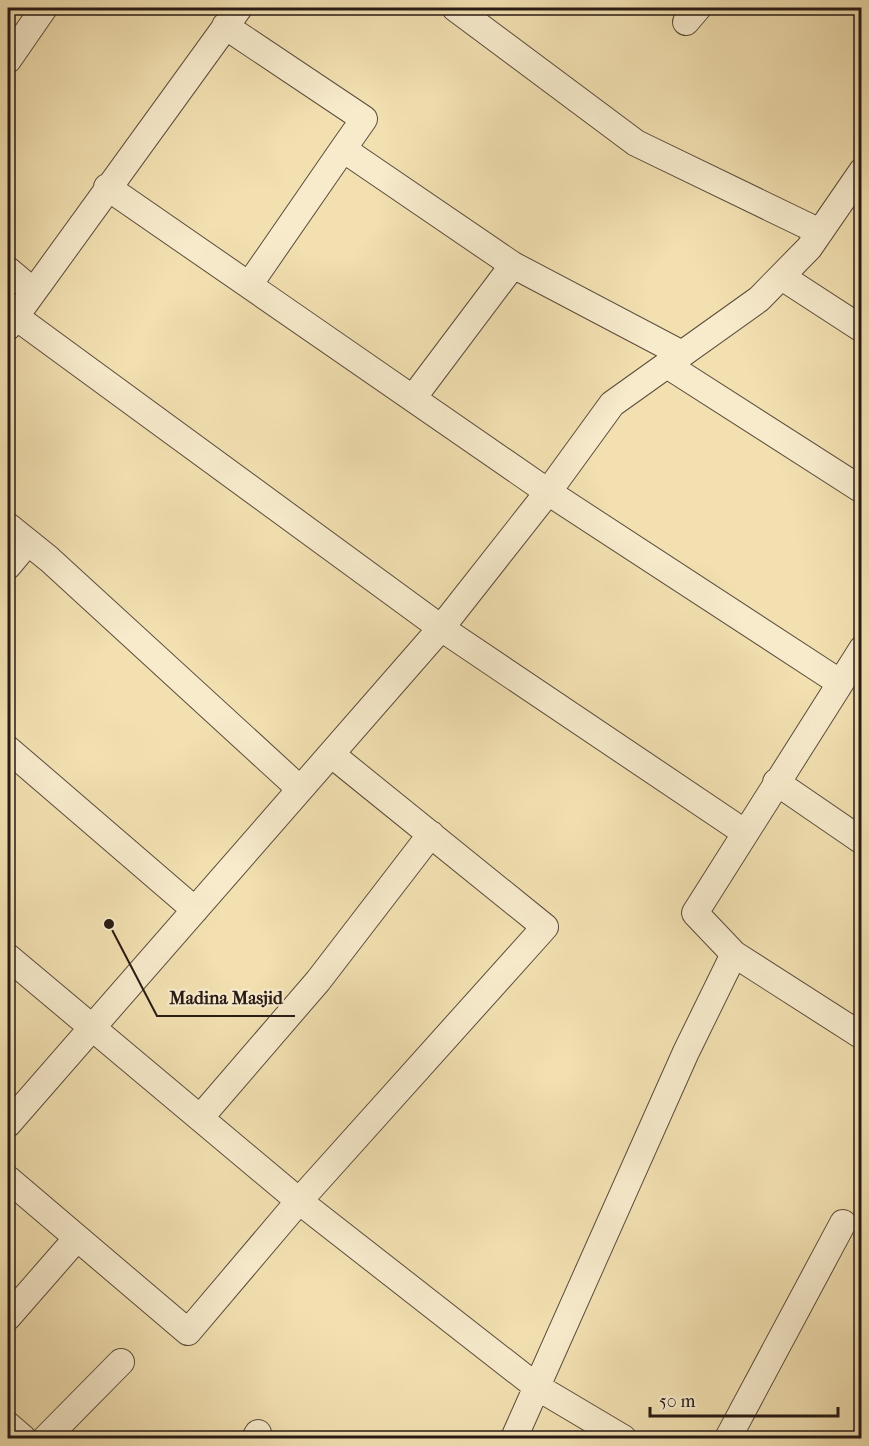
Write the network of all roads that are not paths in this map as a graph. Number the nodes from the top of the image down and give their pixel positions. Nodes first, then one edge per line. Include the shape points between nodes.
1 (44, 8) edge
2 (455, 8) edge
3 (232, 17) edge
4 (8, 60) edge
5 (343, 149) junction
6 (861, 171) edge
7 (107, 187) junction
8 (820, 232) junction
9 (513, 265) junction
10 (8, 270) edge
11 (782, 277) junction
12 (249, 285) junction
13 (33, 291) junction
14 (12, 322) edge
15 (861, 329) edge
16 (675, 359) junction
17 (413, 398) junction
18 (861, 490) edge
19 (548, 492) junction
20 (8, 526) edge
21 (28, 542) junction
22 (8, 567) edge
23 (441, 628) junction
24 (861, 649) edge
25 (839, 682) junction
26 (8, 749) edge
27 (331, 754) junction
28 (776, 782) junction
29 (300, 789) junction
30 (744, 832) junction
31 (431, 834) junction
32 (861, 841) edge
33 (195, 910) junction
34 (734, 954) junction
35 (8, 957) edge
36 (92, 1028) junction
37 (861, 1036) edge
38 (200, 1118) junction
39 (8, 1124) edge
40 (8, 1179) edge
41 (299, 1201) junction
42 (843, 1223) dead end
43 (77, 1238) junction
44 (8, 1317) edge
45 (121, 1362) dead end
46 (537, 1387) junction
47 (8, 1425) edge
48 (23, 1438) edge
49 (46, 1438) edge
50 (514, 1438) edge
51 (623, 1438) edge
52 (728, 1438) edge

1 - 4 street
2 - 8 street via 636,143
3 - 5 street via 364,119
3 - 7 street
5 - 9 street
5 - 12 street
6 - 8 street
7 - 12 street
7 - 13 street
8 - 11 street
9 - 16 street
9 - 17 street
10 - 13 street
11 - 15 street
11 - 16 street
12 - 17 street
13 - 14 street
14 - 23 street
16 - 18 street
16 - 19 street via 612,404
17 - 19 street
19 - 23 street
19 - 25 street
20 - 21 street
21 - 22 street
21 - 29 street
23 - 27 street
23 - 30 street
24 - 25 street
25 - 28 street
26 - 33 street
27 - 29 street
27 - 31 street
28 - 30 street
28 - 32 street
29 - 33 street
30 - 34 street via 695,913
31 - 38 street via 318,981
31 - 41 street via 545,927
33 - 36 street
34 - 37 street
34 - 46 street via 686,1052
35 - 36 street
36 - 38 street
36 - 39 street
38 - 41 street
40 - 43 street
41 - 43 street via 188,1332
41 - 46 street
42 - 52 street
43 - 44 street
45 - 49 street
46 - 50 street
46 - 51 street
47 - 48 street

